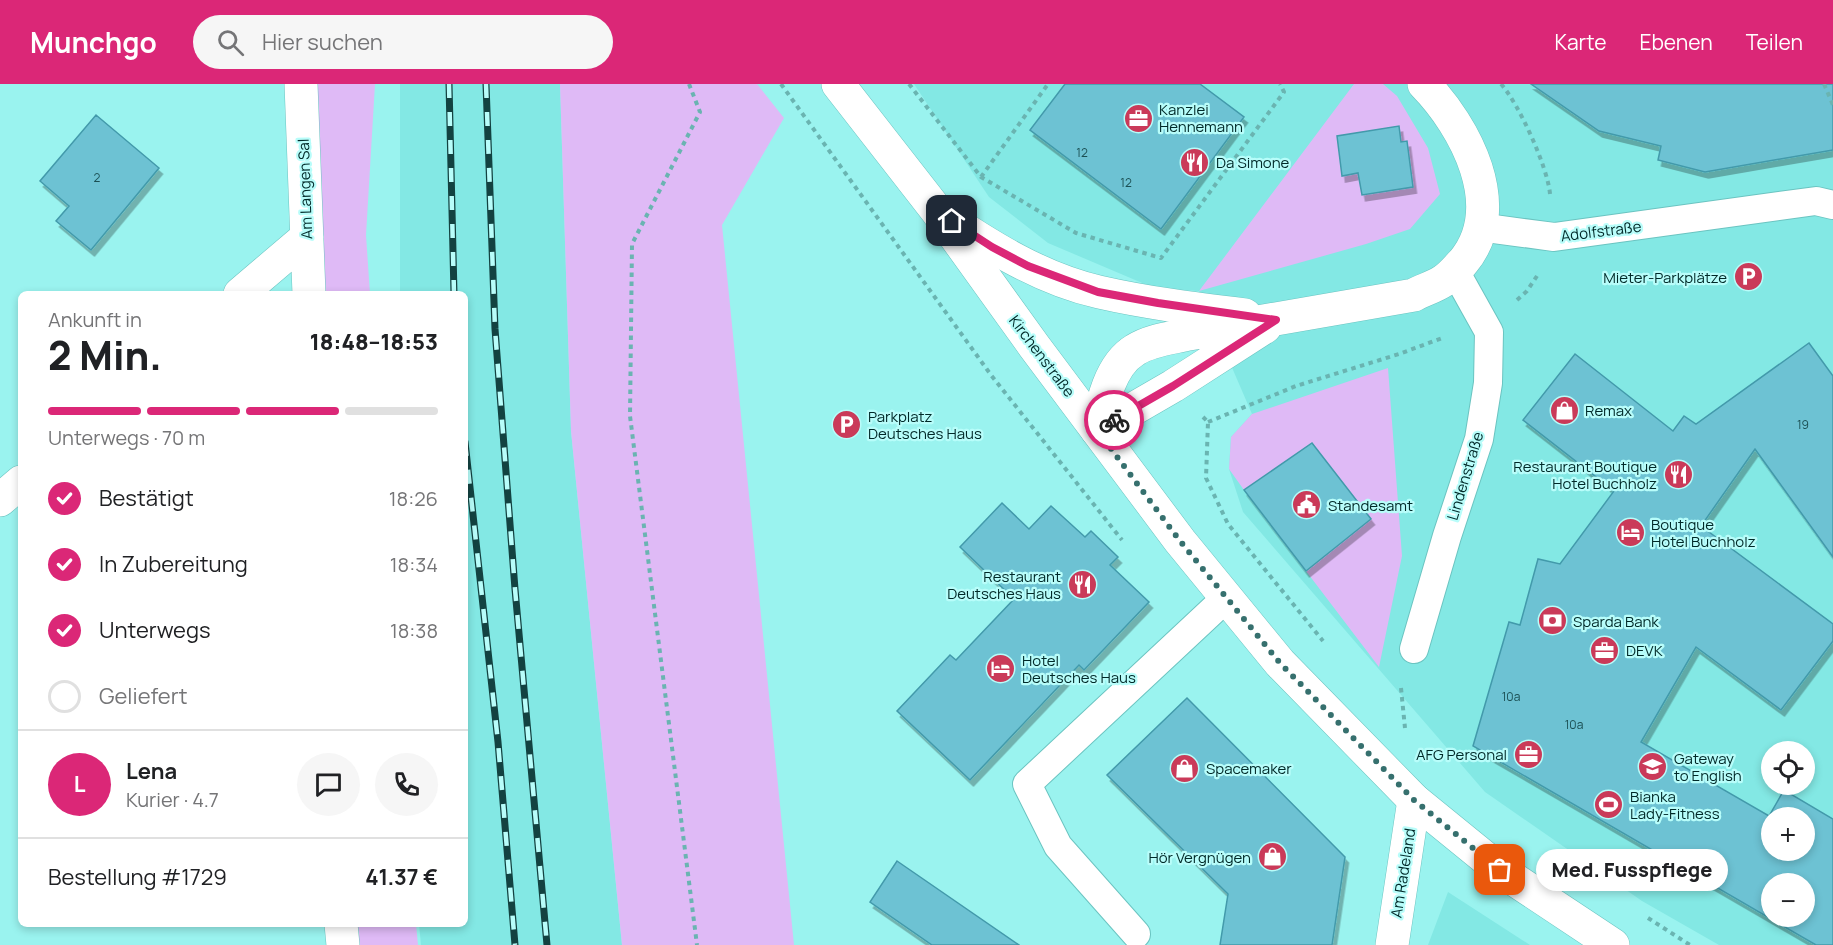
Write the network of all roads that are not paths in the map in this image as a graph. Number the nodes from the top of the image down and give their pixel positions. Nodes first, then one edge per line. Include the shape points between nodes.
1 (301, 84) edge
2 (838, 84) edge
3 (1424, 84) edge
4 (1827, 199) edge
5 (937, 212) junction
6 (1479, 227) junction
7 (307, 237) junction
8 (1455, 271) junction
9 (244, 291) edge
10 (309, 291) edge
11 (1276, 320) junction
12 (1097, 430) junction
13 (18, 485) edge
14 (0, 500) edge
15 (1226, 598) junction
16 (1414, 649) dead end
17 (1414, 800) junction
18 (341, 927) edge
19 (1136, 934) dead end
20 (343, 945) edge
21 (1392, 945) edge
22 (1613, 945) edge

1 - 7 street, Am Langen Sal
2 - 5 street, Kirchenstraße
3 - 6 street via 1454,122 1477,168 1482,200
4 - 6 lane, Adolfstraße via 1554,237
5 - 11 street via 1003,254 1098,292
5 - 12 street, Kirchenstraße
6 - 8 street via 1474,245
7 - 9 street
7 - 10 street, Am Langen Sal
8 - 11 street via 1444,281 1414,295
8 - 16 lane, Lindenstraße via 1489,332 1488,383 1479,439
11 - 12 street
11 - 12 street via 1173,338 1135,349 1108,385
12 - 15 street, Kirchenstraße
13 - 14 street
15 - 17 street, Kirchenstraße via 1280,663
15 - 19 lane via 1027,784 1058,846
17 - 21 street, Am Radeland
17 - 22 street, Kirchenstraße via 1500,870
18 - 20 street

